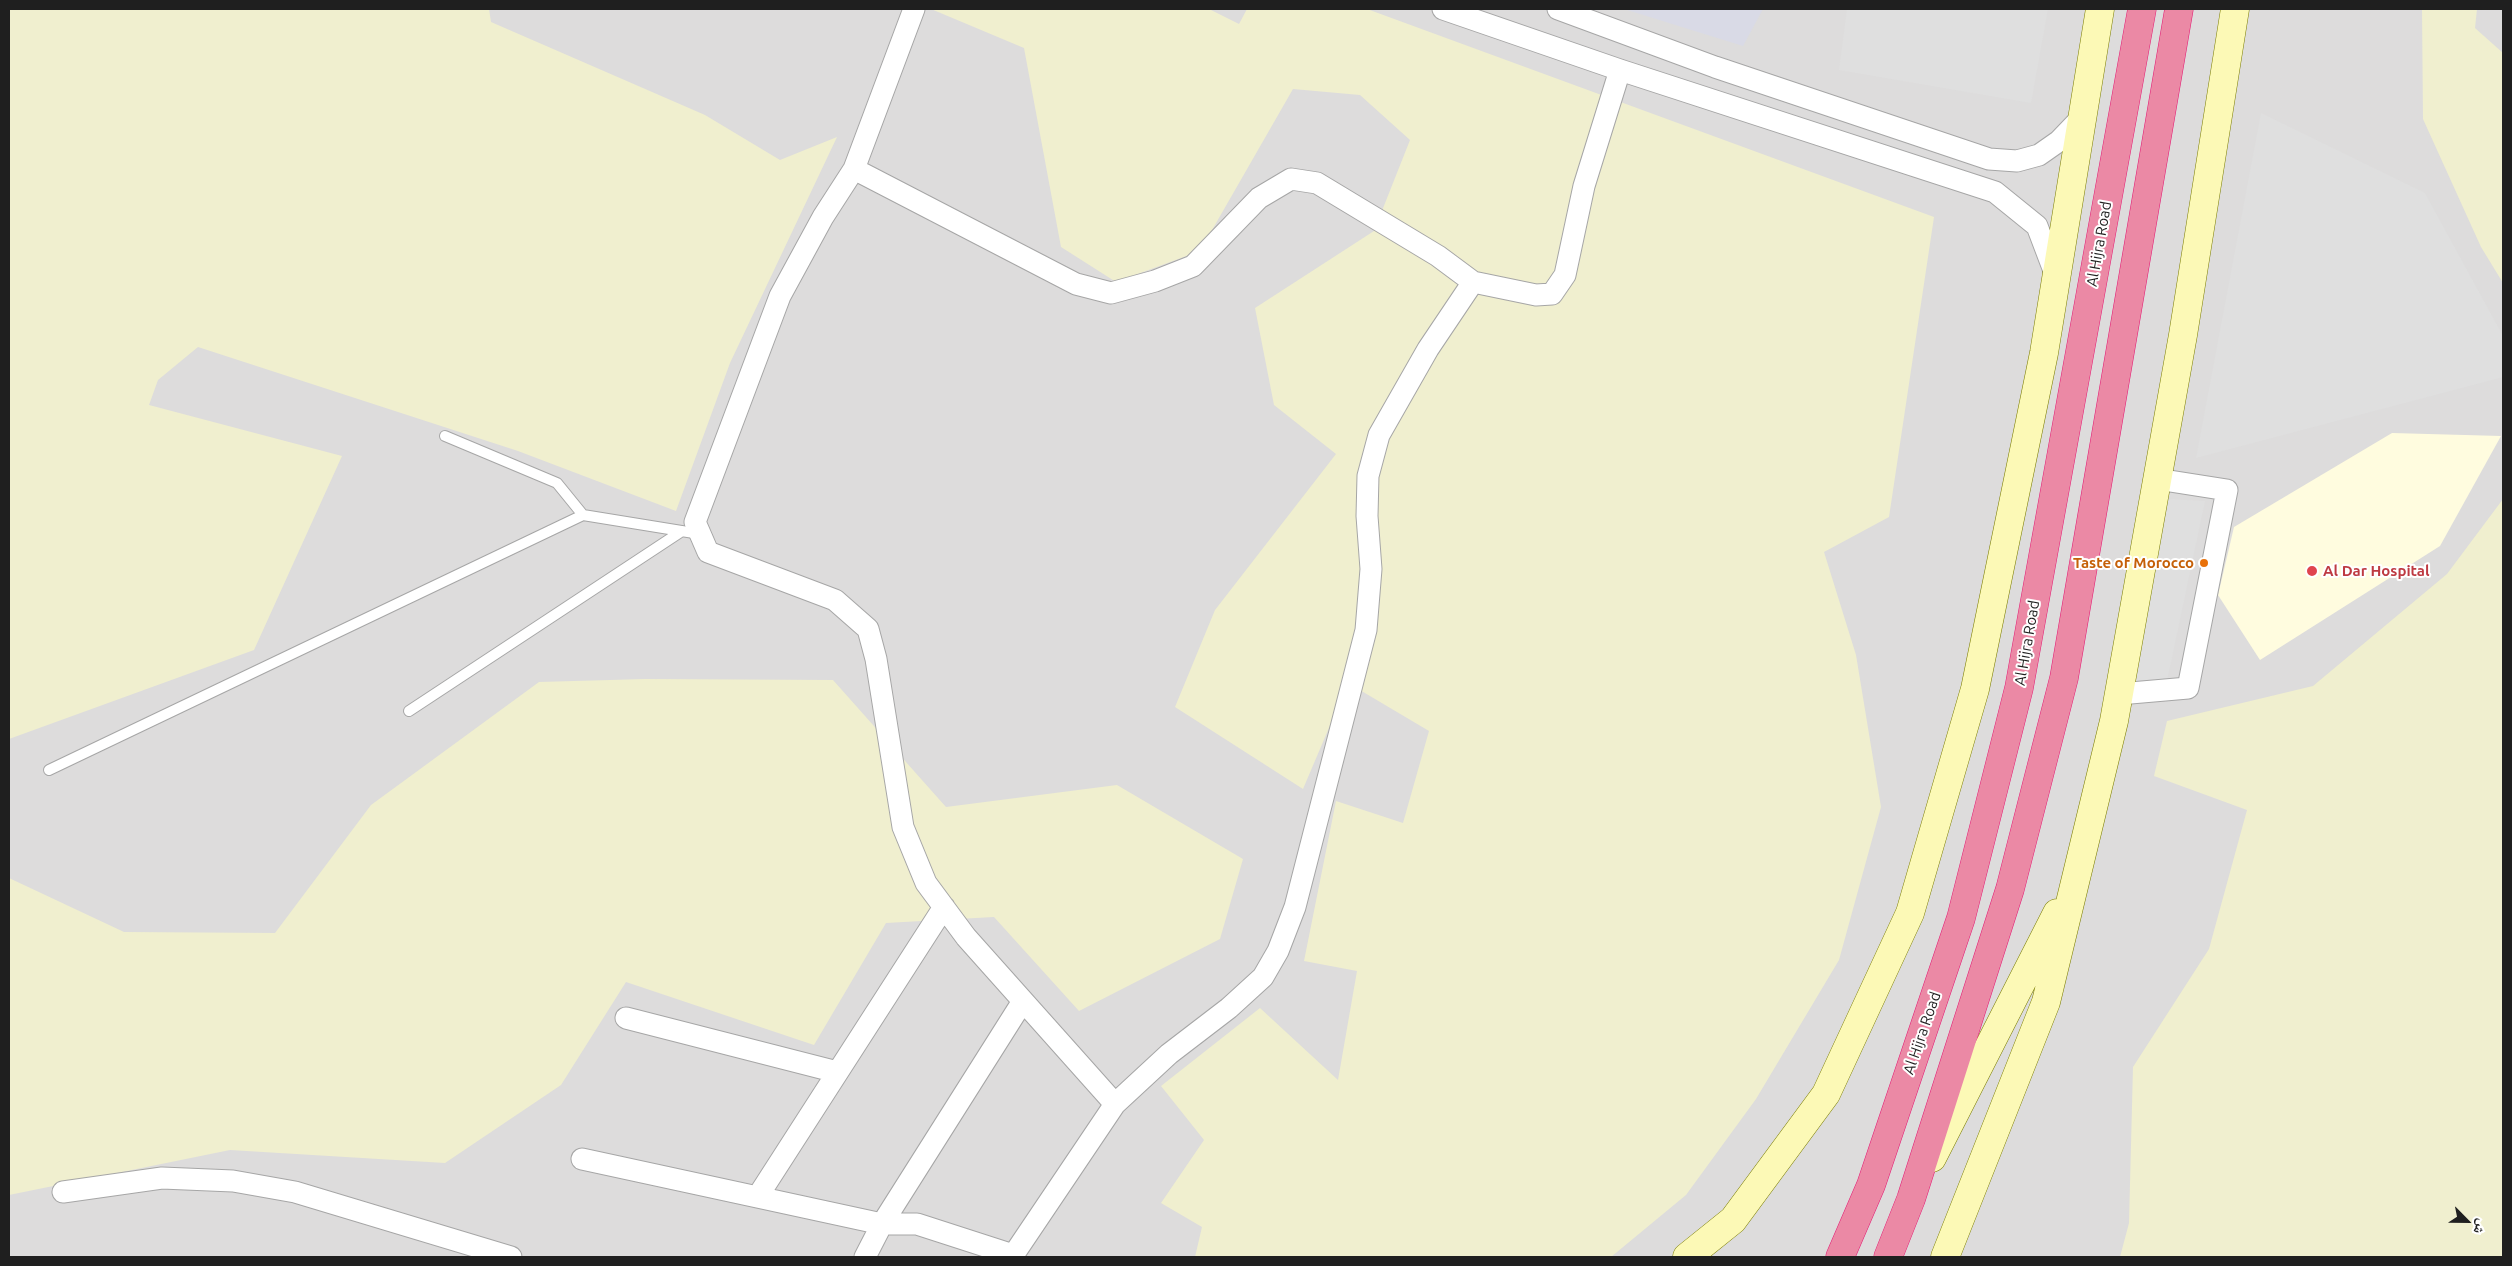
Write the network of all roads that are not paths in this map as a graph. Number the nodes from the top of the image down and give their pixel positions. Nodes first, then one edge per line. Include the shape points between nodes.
1 (914, 9) edge
2 (1443, 9) edge
3 (1558, 9) edge
4 (2100, 9) edge
5 (2142, 9) edge
6 (2180, 9) edge
7 (2235, 9) edge
8 (1714, 67) junction
9 (1620, 70) junction
10 (1704, 97) junction
11 (2082, 117) junction
12 (854, 169) junction
13 (2056, 276) junction
14 (1473, 282) junction
15 (445, 436) dead end
16 (2157, 479) junction
17 (583, 516) junction
18 (691, 533) junction
19 (2119, 694) junction
20 (409, 711) dead end
21 (49, 770) dead end
22 (2079, 871) junction
23 (944, 907) junction
24 (1023, 1001) junction
25 (626, 1018) dead end
26 (838, 1072) junction
27 (1115, 1104) junction
28 (582, 1159) dead end
29 (63, 1192) dead end
30 (758, 1196) junction
31 (1911, 1199) junction
32 (882, 1224) junction
33 (1013, 1256) edge
34 (511, 1257) edge
35 (865, 1257) edge
36 (1687, 1257) edge
37 (1840, 1257) edge
38 (1888, 1257) edge
39 (1945, 1257) edge

1 - 12 street
2 - 9 street
3 - 8 street
4 - 11 main road
5 - 37 highway, Al Hijra Road via 2019,688 1961,918 1871,1185
6 - 31 highway via 2064,678 2010,889
7 - 16 main road
8 - 10 street
8 - 11 street via 1989,159 2017,161 2039,155 2059,141
9 - 10 street
9 - 14 street via 1584,186 1565,276 1552,294 1536,295
10 - 13 street via 1996,192 2037,226
11 - 13 main road
12 - 14 street via 1076,284 1111,293 1155,282 1193,266 1259,198 1291,179 1317,183 1438,256
12 - 18 street via 823,217 780,296
13 - 36 main road via 2044,353 1975,689 1910,913 1826,1094 1733,1220
14 - 27 street via 1428,349 1380,435 1368,476 1371,569 1366,630 1295,907 1278,951 1263,977 1169,1054
15 - 17 lane via 557,483
16 - 19 main road
16 - 19 street via 2227,490 2188,688
17 - 18 lane
17 - 21 lane
18 - 20 lane
18 - 23 street via 708,552 835,600 868,629 903,826 926,883
19 - 22 main road
22 - 31 main road
22 - 39 main road via 2046,1002
23 - 24 street
23 - 26 street
24 - 27 street
24 - 32 street
25 - 26 street
26 - 30 street
27 - 33 street
28 - 30 street
29 - 34 street via 162,1178 233,1181 295,1192
30 - 32 street
31 - 38 highway
32 - 33 street via 917,1224
32 - 35 street

